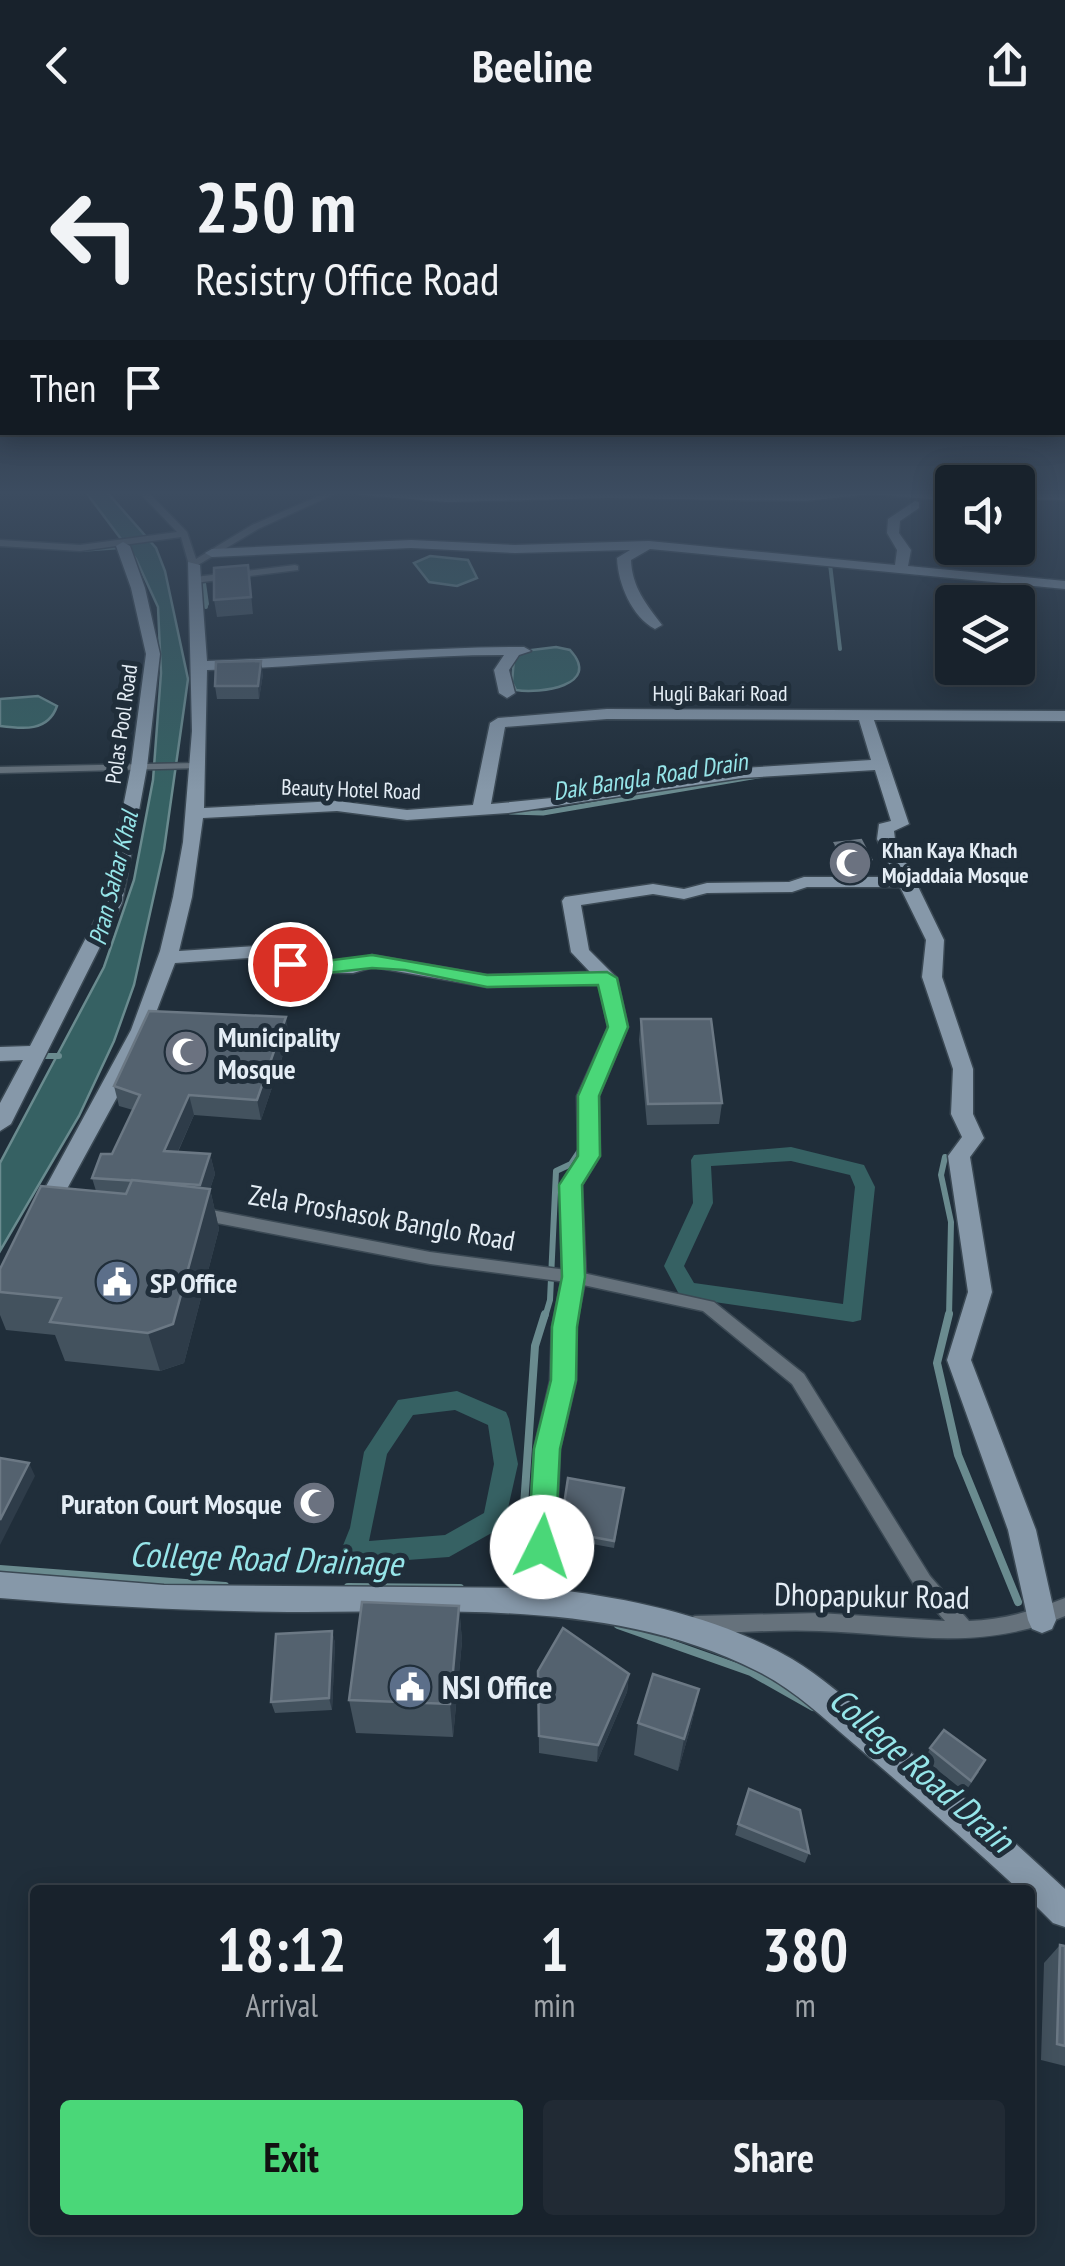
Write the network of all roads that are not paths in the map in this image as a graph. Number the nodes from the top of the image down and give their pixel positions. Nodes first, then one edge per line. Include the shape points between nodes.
1 (139, 591) edge
2 (195, 591) edge
3 (628, 591) edge
4 (656, 625) dead end
5 (198, 666) junction
6 (507, 693) dead end
7 (865, 715) junction
8 (1065, 716) edge
9 (880, 765) junction
10 (196, 766) junction
11 (139, 767) junction
12 (0, 770) edge
13 (480, 810) junction
14 (196, 813) junction
15 (909, 882) junction
16 (166, 958) junction
17 (607, 978) junction
18 (38, 1052) junction
19 (0, 1054) edge
20 (0, 1124) edge
21 (170, 1210) edge
22 (30, 1234) edge
23 (574, 1277) junction
24 (0, 1585) edge
25 (547, 1602) junction
26 (1065, 1607) edge
27 (1042, 1620) junction
28 (676, 1625) junction
29 (962, 1628) junction
30 (1065, 1912) edge

1 - 11 street, Polas Pool Road via 152,654
2 - 5 street
3 - 4 street
5 - 6 street via 430,650 520,651 501,670
5 - 10 street
7 - 8 street, Hugli Bakari Road
7 - 9 street
7 - 13 street, Hugli Bakari Road via 606,714 498,723
9 - 13 street via 832,764 694,780 544,808
9 - 15 street via 900,824 885,828 886,840
10 - 11 street
10 - 14 street
11 - 12 street
11 - 18 street, Polas Pool Road via 113,903
13 - 14 street, Beauty Hotel Road via 407,815 323,806
14 - 16 street
15 - 17 street via 804,882 684,894 652,889 579,898 572,901 580,952
15 - 27 street via 936,940 932,977 963,1069 962,1114 972,1138 959,1156 980,1292 959,1360 1022,1530
16 - 17 street via 273,951 274,966 372,962 487,981
16 - 22 street via 134,1046 56,1204
17 - 23 street via 618,1027 588,1096 589,1156 570,1185
18 - 19 street
18 - 20 street, Polas Pool Road
21 - 23 street, Zela Proshasok Banglo Road
23 - 25 street via 563,1380 547,1449
23 - 29 street, Zela Proshasok Banglo Road via 708,1306 798,1379 923,1582
24 - 25 street via 164,1598
25 - 28 street
26 - 27 street, Dhopapukur Road
27 - 29 street, Dhopapukur Road
28 - 29 street, Dhopapukur Road
28 - 30 street via 772,1663 838,1711 950,1803

